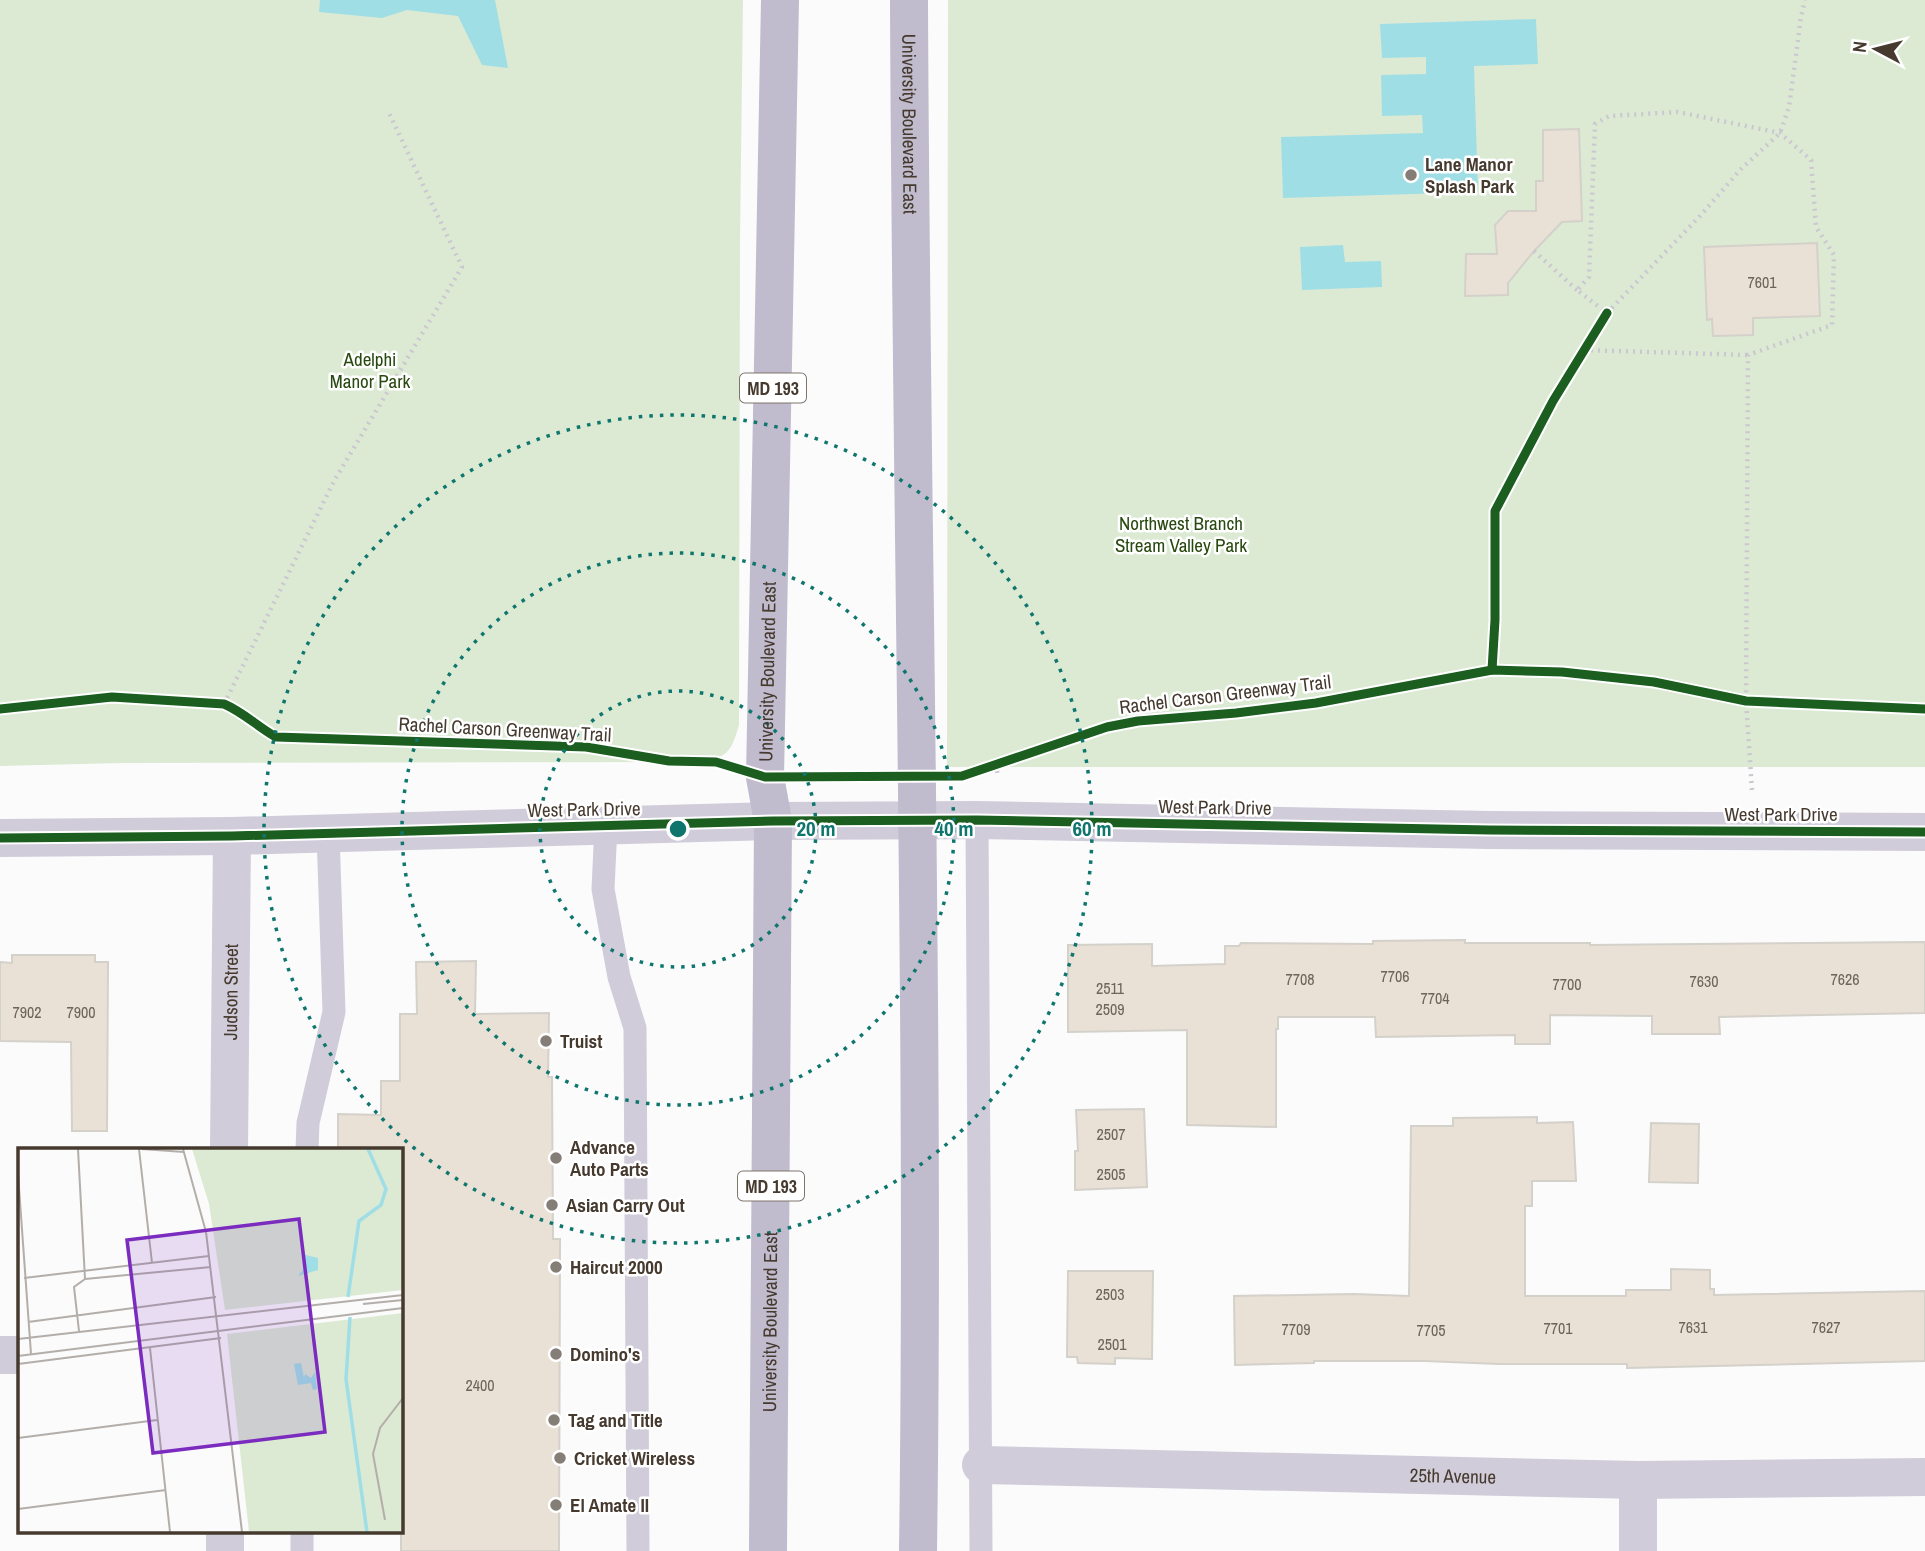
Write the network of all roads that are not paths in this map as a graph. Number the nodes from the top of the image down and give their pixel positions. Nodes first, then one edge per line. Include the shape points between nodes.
1 (780, 0) edge
2 (909, 0) edge
3 (977, 820) junction
4 (773, 821) junction
5 (918, 821) junction
6 (606, 825) junction
7 (1925, 832) edge
8 (328, 833) junction
9 (232, 836) junction
10 (0, 838) edge
11 (229, 1148) edge
12 (307, 1148) edge
13 (0, 1355) edge
14 (18, 1355) edge
15 (981, 1465) junction
16 (1925, 1478) edge
17 (1638, 1480) junction
18 (638, 1551) edge
19 (768, 1551) edge
20 (918, 1551) edge
21 (981, 1551) edge
22 (1638, 1551) edge

1 - 4 main road, University Boulevard East / MD 193 via 765,777
2 - 5 main road, University Boulevard East
3 - 5 street, West Park Drive
3 - 7 street, West Park Drive via 1475,830
3 - 15 lane
4 - 5 street, West Park Drive
4 - 6 street, West Park Drive
4 - 19 main road, University Boulevard East / MD 193
5 - 20 main road, University Boulevard East
6 - 8 street, West Park Drive
6 - 18 lane via 603,889 619,977 635,1028
8 - 9 street, West Park Drive
8 - 12 lane via 334,1012 307,1123
9 - 10 street, West Park Drive
9 - 11 street, Judson Street
13 - 14 street
15 - 17 street, 25th Avenue
15 - 21 lane
16 - 17 street, 25th Avenue
17 - 22 street

